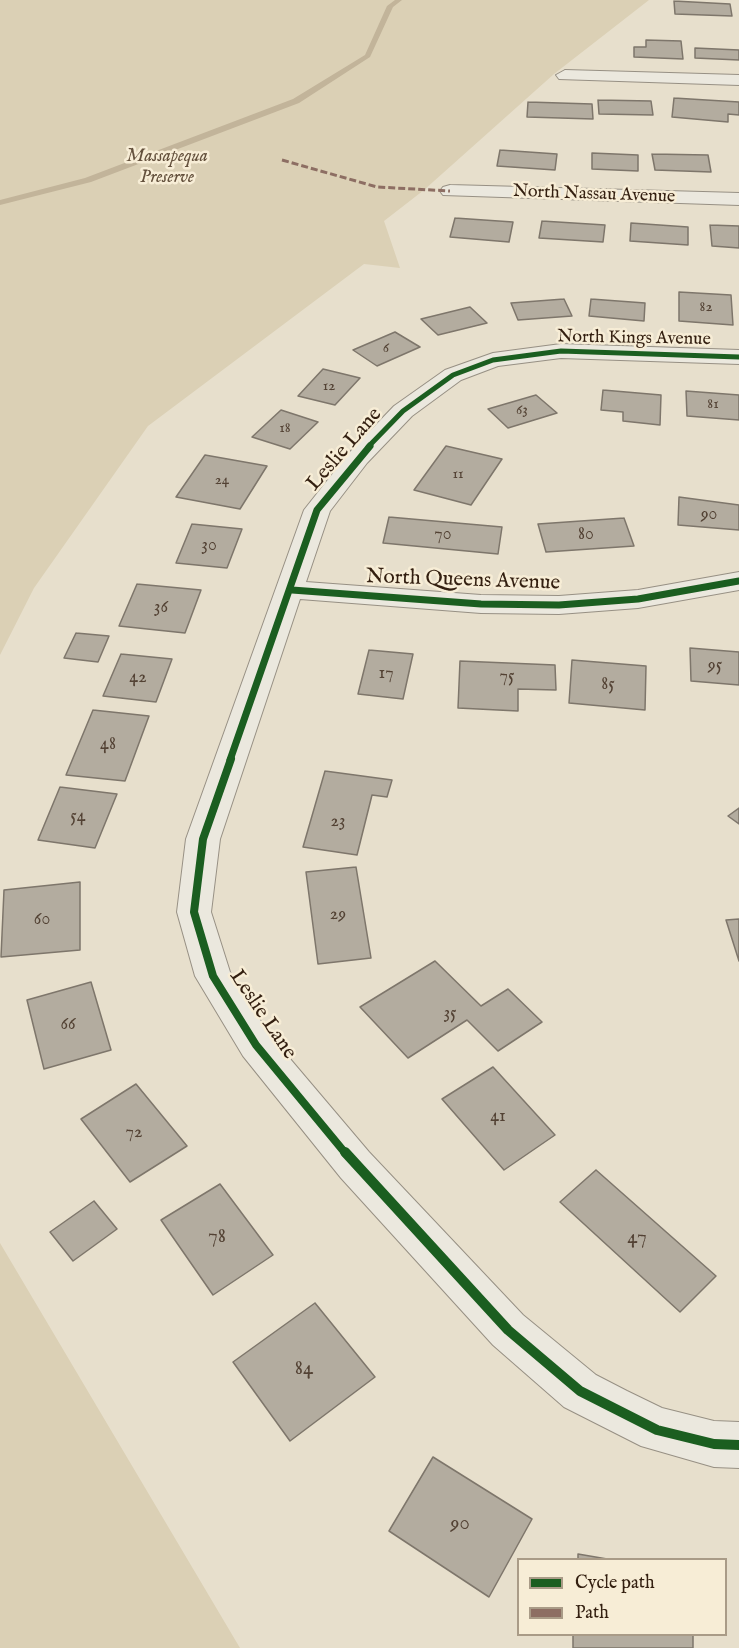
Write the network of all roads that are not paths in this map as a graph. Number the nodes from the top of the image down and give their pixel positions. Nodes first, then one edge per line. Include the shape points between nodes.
1 (566, 75) dead end
2 (739, 80) edge
3 (450, 190) dead end
4 (739, 199) edge
5 (739, 357) edge
6 (493, 360) joint
7 (739, 581) edge
8 (292, 590) junction
9 (739, 1445) edge

1 - 2 street
3 - 4 street, North Nassau Avenue
5 - 6 street, North Kings Avenue via 561,351
6 - 8 street, Leslie Lane via 453,375 424,393 358,458 317,510
7 - 8 street, North Queens Avenue via 638,599 559,604 481,604
8 - 9 street, Leslie Lane via 203,839 194,912 213,976 256,1045 355,1165 508,1330 580,1391 657,1430 714,1444

